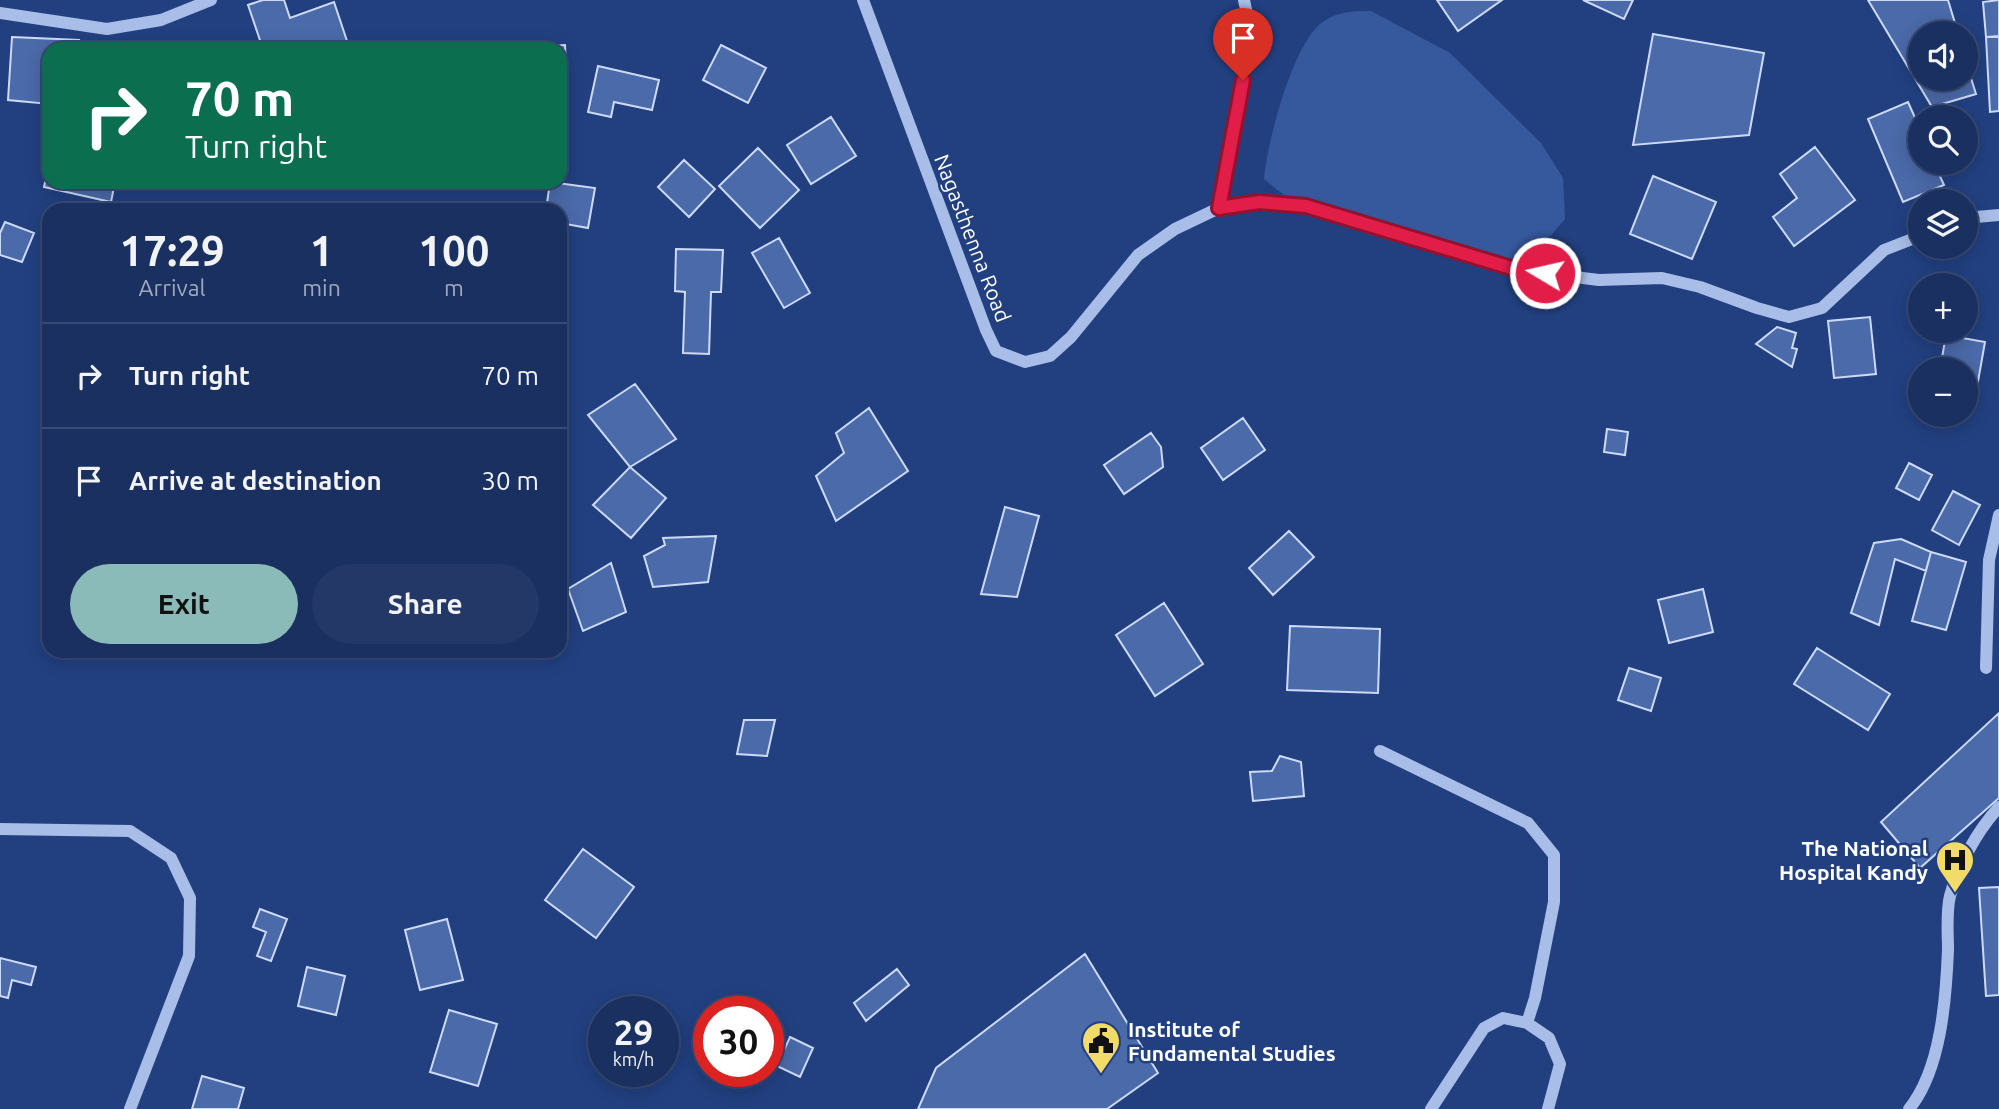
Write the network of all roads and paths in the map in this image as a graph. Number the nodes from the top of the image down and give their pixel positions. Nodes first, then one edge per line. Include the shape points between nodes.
1 (211, 0) edge
2 (863, 0) edge
3 (1244, 0) edge
4 (0, 13) edge
5 (1219, 208) junction
6 (1999, 215) edge
7 (1978, 217) edge
8 (1908, 241) edge
9 (1999, 515) edge
10 (1986, 668) dead end
11 (1380, 751) dead end
12 (1999, 807) edge
13 (0, 829) edge
14 (1527, 1023) junction
15 (130, 1109) edge
16 (1431, 1109) edge
17 (1548, 1109) edge
18 (1909, 1109) edge

1 - 4 street via 161,20 107,29
2 - 5 street, Nagasthenna Road via 996,351 1025,362 1050,356 1072,337 1138,255 1175,229
3 - 5 street via 1251,33
5 - 8 street, Nagasthenna Road via 1259,202 1306,206 1518,270 1599,280 1662,278 1788,317 1822,308 1884,250
6 - 7 street
9 - 10 street via 1989,559
11 - 14 street via 1528,823 1554,855 1554,902
12 - 18 street via 1970,849 1950,897 1946,982 1936,1049 1919,1096
13 - 15 street via 130,831 171,858 190,898 189,956
14 - 16 street via 1503,1018 1484,1028
14 - 17 street via 1549,1038 1560,1064

